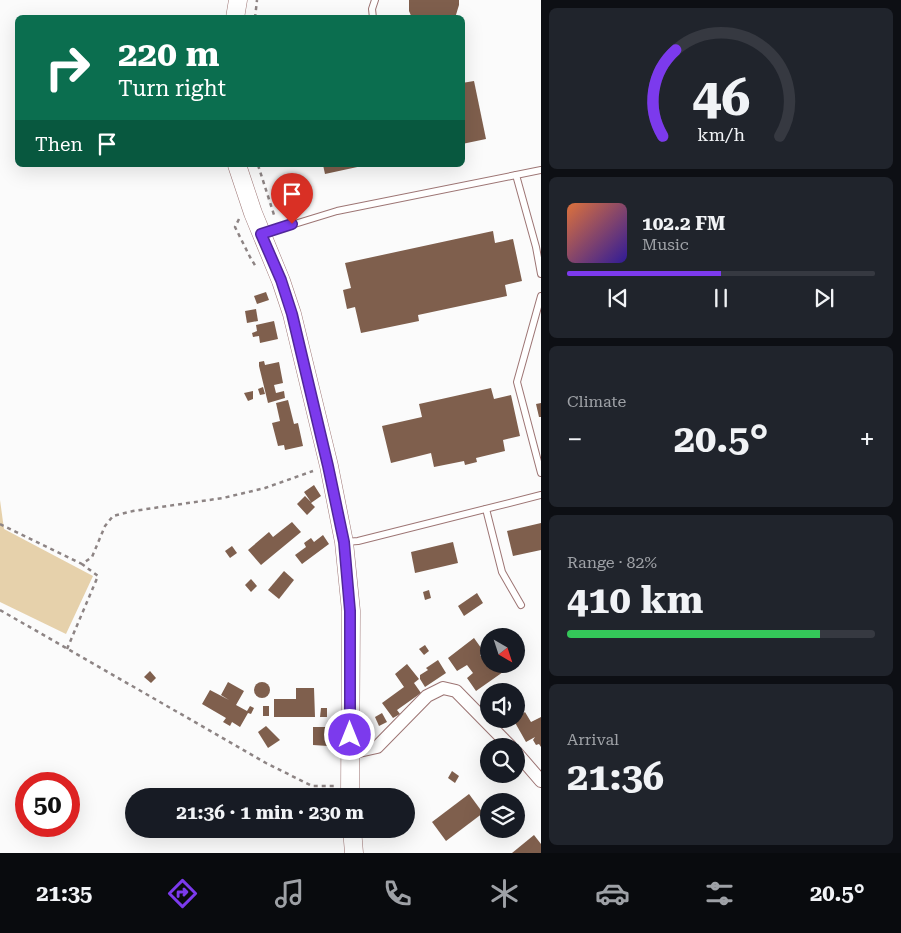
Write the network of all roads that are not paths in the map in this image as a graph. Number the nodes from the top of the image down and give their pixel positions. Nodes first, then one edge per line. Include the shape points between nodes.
1 (238, 0) edge
2 (375, 0) edge
3 (236, 15) edge
4 (373, 15) edge
5 (238, 167) edge
6 (541, 170) edge
7 (516, 176) junction
8 (261, 234) junction
9 (541, 274) edge
10 (541, 296) edge
11 (541, 473) edge
12 (541, 495) edge
13 (486, 508) junction
14 (344, 542) junction
15 (521, 605) dead end
16 (502, 738) edge
17 (350, 753) junction
18 (525, 762) edge
19 (541, 781) edge
20 (350, 788) edge
21 (353, 838) edge
22 (354, 853) edge

1 - 3 main road
2 - 4 lane
5 - 8 main road
6 - 7 lane
7 - 8 lane via 337,211
7 - 9 lane
8 - 14 main road via 292,314
10 - 11 lane via 517,382
12 - 13 lane
13 - 14 lane
13 - 15 lane via 502,572
14 - 17 main road via 350,611
16 - 17 street via 456,691 442,688 427,696 377,747
17 - 20 main road
18 - 19 street
21 - 22 main road

